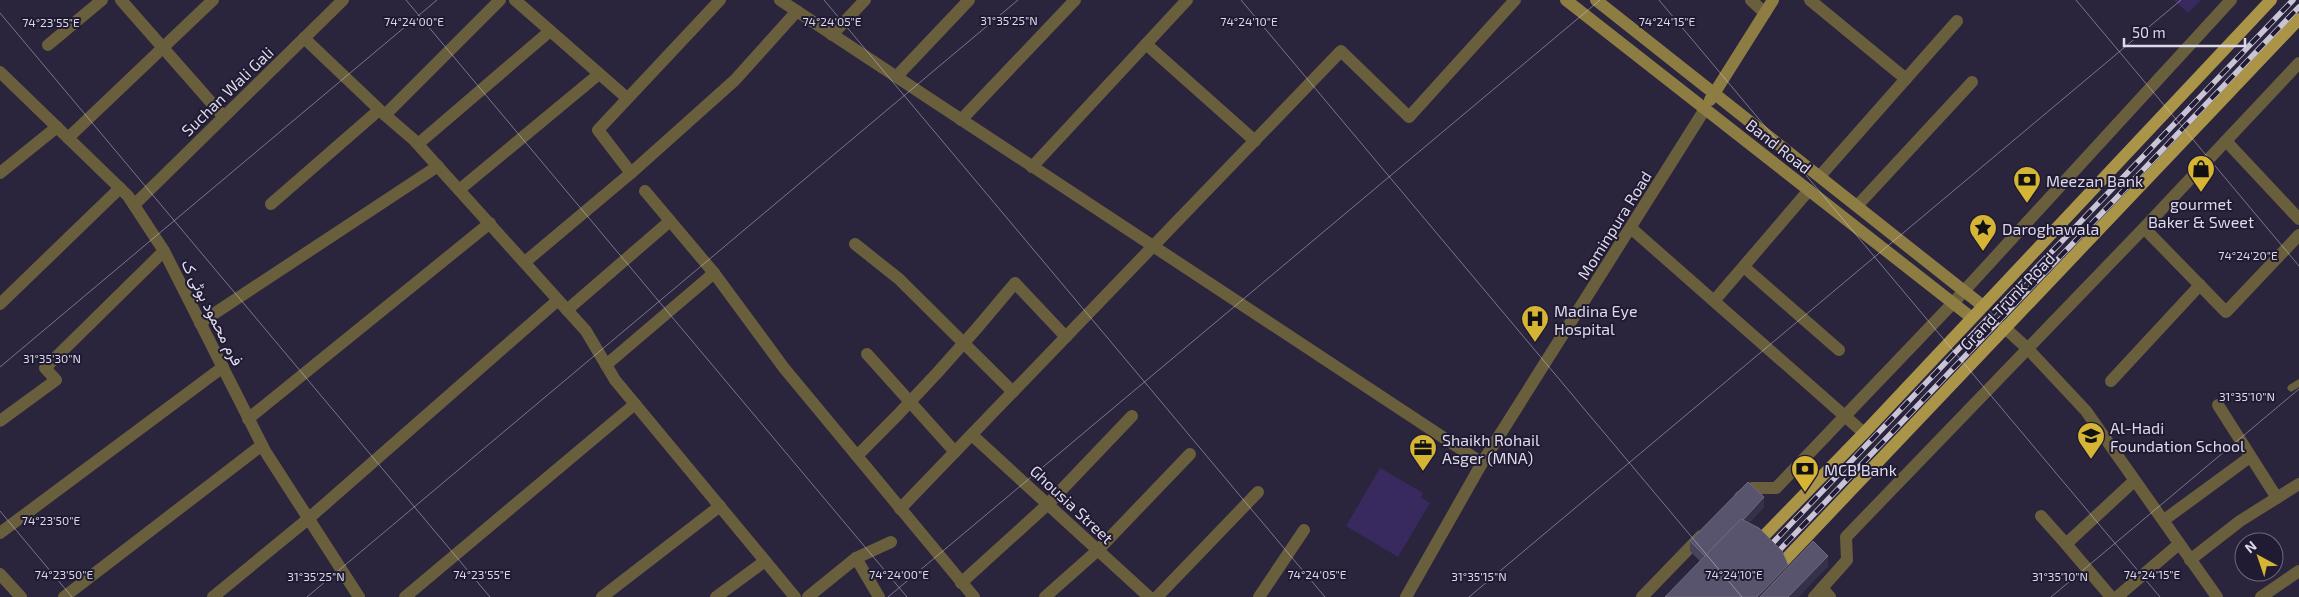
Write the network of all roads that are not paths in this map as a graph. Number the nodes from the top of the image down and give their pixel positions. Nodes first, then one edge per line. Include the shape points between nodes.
1 (102, 0) edge
2 (121, 0) edge
3 (213, 0) edge
4 (343, 0) edge
5 (500, 0) edge
6 (515, 0) edge
7 (720, 0) edge
8 (780, 0) edge
9 (865, 0) edge
10 (969, 0) edge
11 (1075, 0) edge
12 (1187, 0) edge
13 (1515, 0) edge
14 (1566, 0) edge
15 (1596, 0) edge
16 (1751, 0) edge
17 (1773, 0) edge
18 (1810, 0) edge
19 (2231, 0) edge
20 (2271, 0) edge
21 (797, 11) junction
22 (1765, 13) junction
23 (2299, 19) edge
24 (1957, 21) dead end
25 (550, 31) junction
26 (832, 35) junction
27 (304, 38) junction
28 (1146, 44) junction
29 (48, 45) dead end
30 (163, 48) junction
31 (2299, 63) edge
32 (0, 72) edge
33 (599, 74) junction
34 (896, 77) junction
35 (1906, 79) junction
36 (1972, 82) dead end
37 (1714, 93) junction
38 (627, 98) junction
39 (1705, 109) junction
40 (382, 113) junction
41 (224, 116) junction
42 (961, 120) junction
43 (57, 128) junction
44 (68, 138) junction
45 (1255, 141) junction
46 (2226, 141) junction
47 (418, 144) junction
48 (438, 166) junction
49 (1032, 167) junction
50 (0, 173) edge
51 (631, 173) junction
52 (1820, 176) junction
53 (120, 188) junction
54 (459, 190) junction
55 (1809, 190) junction
56 (645, 191) dead end
57 (271, 204) dead end
58 (134, 205) junction
59 (1857, 206) junction
60 (2299, 219) edge
61 (670, 221) junction
62 (490, 223) junction
63 (2144, 228) junction
64 (1632, 229) junction
65 (2299, 234) edge
66 (855, 244) dead end
67 (1154, 247) junction
68 (164, 251) junction
69 (525, 262) junction
70 (1744, 266) junction
71 (714, 273) junction
72 (2200, 285) junction
73 (1964, 290) junction
74 (1714, 301) junction
75 (1953, 303) junction
76 (0, 304) edge
77 (563, 305) junction
78 (1983, 306) junction
79 (1972, 318) junction
80 (200, 323) junction
81 (2004, 327) junction
82 (1066, 338) junction
83 (965, 344) junction
84 (2028, 349) junction
85 (1839, 350) dead end
86 (867, 354) dead end
87 (606, 365) junction
88 (223, 367) junction
89 (2111, 382) dead end
90 (2299, 383) edge
91 (2291, 388) dead end
92 (1013, 392) junction
93 (911, 403) junction
94 (635, 404) junction
95 (2218, 405) dead end
96 (1132, 416) dead end
97 (1845, 417) junction
98 (248, 419) junction
99 (0, 421) edge
100 (1864, 433) junction
101 (972, 435) junction
102 (262, 445) junction
103 (955, 452) junction
104 (1190, 454) dead end
105 (856, 456) junction
106 (2250, 458) junction
107 (1482, 463) junction
108 (2134, 481) junction
109 (2299, 484) edge
110 (1258, 492) dead end
111 (2277, 498) junction
112 (1734, 503) edge
113 (1048, 504) junction
114 (720, 506) junction
115 (900, 509) junction
116 (2041, 516) dead end
117 (308, 519) junction
118 (2164, 520) junction
119 (1714, 524) edge
120 (1304, 530) dead end
121 (0, 533) edge
122 (1759, 540) edge
123 (891, 542) dead end
124 (2066, 544) junction
125 (2179, 544) junction
126 (1098, 550) junction
127 (856, 558) junction
128 (2190, 560) junction
129 (765, 561) junction
130 (1782, 564) edge
131 (2299, 570) edge
132 (0, 574) edge
133 (962, 583) junction
134 (1822, 594) edge
135 (2214, 596) edge
136 (21, 597) edge
137 (64, 597) edge
138 (213, 597) edge
139 (359, 597) edge
140 (405, 597) edge
141 (602, 597) edge
142 (716, 597) edge
143 (795, 597) edge
144 (808, 597) edge
145 (879, 597) edge
146 (974, 597) edge
147 (1045, 597) edge
148 (1150, 597) edge
149 (1157, 597) edge
150 (1259, 597) edge
151 (1406, 597) edge
152 (1642, 597) edge
153 (2111, 597) edge
154 (2117, 597) edge
155 (2261, 597) edge

1 - 29 street
2 - 30 street
3 - 30 street
4 - 27 street, Suchan Wali Gali
5 - 40 street
6 - 25 street
7 - 38 street
8 - 21 street
9 - 26 street
10 - 34 street
11 - 42 street
12 - 28 street
13 - 45 street via 1409,117 1341,51
14 - 39 main road, Band Road
15 - 37 main road, Band Road
16 - 22 street
17 - 22 main road, Mominpura Road
18 - 35 street
19 - 73 street
20 - 78 main road, Grand Trunk Road
21 - 26 street
21 - 51 street via 735,80
22 - 37 main road, Mominpura Road
23 - 81 main road, Grand Trunk Road
24 - 35 street
25 - 33 street
25 - 47 street
26 - 34 street
27 - 40 street
27 - 41 street, Suchan Wali Gali
28 - 45 street
28 - 49 street
30 - 41 street
30 - 44 street
31 - 46 street
32 - 43 street, فرم محمود بوٹی ک
33 - 38 street
33 - 54 street
34 - 42 street
35 - 52 street
36 - 59 street
37 - 39 main road, Mominpura Road
37 - 52 main road, Band Road
38 - 51 street via 598,130
39 - 55 main road, Band Road
39 - 64 street, Mominpura Road
40 - 47 street
40 - 57 street
41 - 58 street, Suchan Wali Gali
42 - 49 street
43 - 44 street, فرم محمود بوٹی ک
43 - 50 street
44 - 53 street, فرم محمود بوٹی ک
45 - 67 street
46 - 60 street
46 - 63 street
47 - 48 street
48 - 54 street
48 - 80 street
49 - 67 street
51 - 69 street
52 - 59 main road, Band Road
53 - 58 street, فرم محمود بوٹی ک
53 - 76 street
54 - 62 street
55 - 70 street
55 - 75 main road, Band Road
56 - 61 street
58 - 68 street, فرم محمود بوٹی ک
59 - 73 main road, Band Road
61 - 71 street
61 - 77 street
62 - 69 street
62 - 98 street
63 - 72 street
63 - 84 street
64 - 74 street
64 - 107 street, Mominpura Road
65 - 72 street via 2226,312
66 - 83 street via 899,279
67 - 82 street
67 - 107 street
68 - 80 street, فرم محمود بوٹی ک
68 - 99 street via 45,368 56,380
69 - 77 street
70 - 74 street
70 - 85 street
71 - 87 street
71 - 105 street via 784,368
72 - 89 street
73 - 75 street
73 - 78 main road, Band Road
74 - 97 street
75 - 79 main road, Band Road
75 - 97 street
77 - 87 street via 586,331
77 - 117 street
78 - 79 main road, Grand Trunk Road
79 - 100 main road, Grand Trunk Road
80 - 88 street, فرم محمود بوٹی ک
81 - 84 street
81 - 130 main road, Grand Trunk Road
82 - 83 street via 1015,283
82 - 92 street
83 - 92 street
83 - 93 street
84 - 108 street via 2086,411
84 - 134 street via 1846,537 1847,560
86 - 93 street
87 - 94 street
88 - 98 street, فرم محمود بوٹی ک
88 - 121 street
90 - 91 lane
92 - 101 street
93 - 103 street
93 - 105 street
94 - 114 street
94 - 140 street
95 - 106 street
96 - 113 street
97 - 100 street
97 - 112 street via 1776,488 1752,488
98 - 102 street, فرم محمود بوٹی ک
100 - 122 main road, Grand Trunk Road
101 - 103 street
101 - 113 street, Ghousia Street
102 - 117 street, فرم محمود بوٹی ک
102 - 137 street
103 - 115 street
104 - 126 street
105 - 115 street
106 - 111 street
106 - 118 street
107 - 151 street, Mominpura Road
108 - 118 street
108 - 124 street
109 - 111 street
110 - 149 street
111 - 128 street via 2240,521
113 - 126 street, Ghousia Street
113 - 133 street
114 - 129 street
114 - 141 street
115 - 133 street
116 - 124 street
117 - 138 street
117 - 139 street, فرم محمود بوٹی ک
118 - 125 street
119 - 152 street
120 - 150 street
123 - 127 street
124 - 153 street
125 - 128 street
125 - 154 street
126 - 147 street
126 - 148 street, Ghousia Street
127 - 144 street
127 - 145 street
128 - 135 street
129 - 142 street
129 - 143 street
131 - 155 street
132 - 136 street
133 - 146 street

